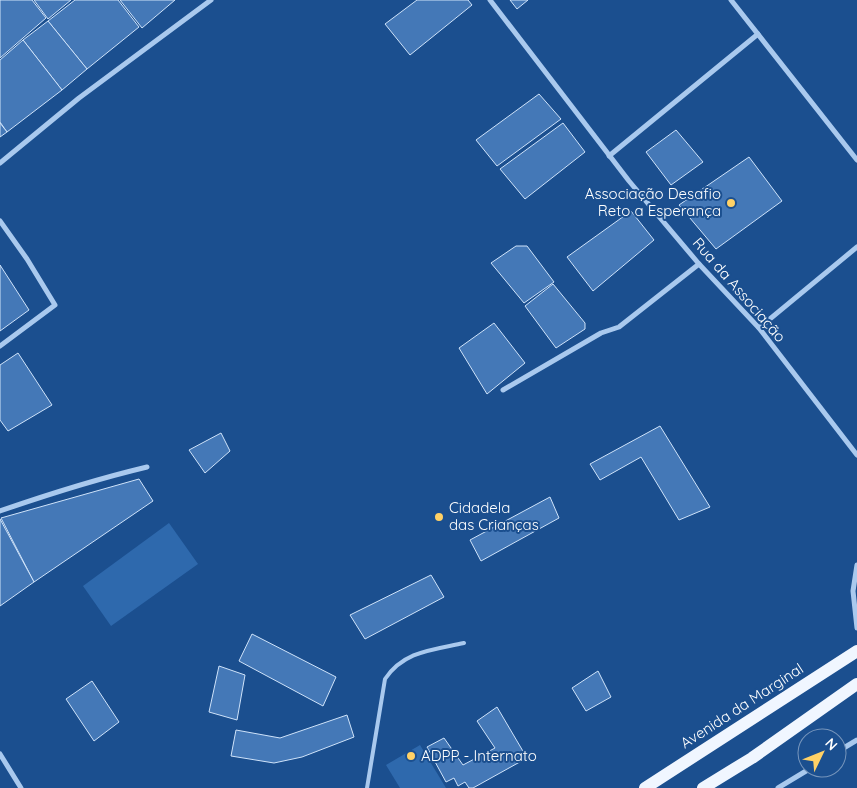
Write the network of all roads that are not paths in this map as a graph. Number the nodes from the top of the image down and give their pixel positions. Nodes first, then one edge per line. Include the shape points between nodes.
1 (211, 0) edge
2 (490, 0) edge
3 (731, 0) edge
4 (758, 34) junction
5 (609, 156) junction
6 (857, 160) edge
7 (0, 163) edge
8 (0, 221) edge
9 (857, 247) edge
10 (699, 264) junction
11 (759, 328) junction
12 (0, 346) edge
13 (503, 390) dead end
14 (857, 455) edge
15 (147, 467) dead end
16 (0, 511) edge
17 (857, 566) edge
18 (857, 628) edge
19 (464, 643) dead end
20 (857, 650) edge
21 (857, 684) edge
22 (1, 756) edge
23 (797, 776) edge
24 (21, 788) edge
25 (367, 788) edge
26 (644, 788) edge
27 (703, 788) edge
28 (778, 788) edge

1 - 7 street via 79,98
2 - 5 street, Rua da Associação
3 - 4 street
4 - 5 street
4 - 6 street
5 - 10 street, Rua da Associação
8 - 12 street via 55,305
9 - 11 street
10 - 11 street, Rua da Associação
10 - 13 street via 619,327 601,333
11 - 14 street, Rua da Associação
15 - 16 street via 99,478
17 - 18 street via 853,591
19 - 25 lane via 404,658 384,679
20 - 26 main road, Avenida da Marginal
21 - 27 main road via 752,758
22 - 24 street
23 - 28 street

